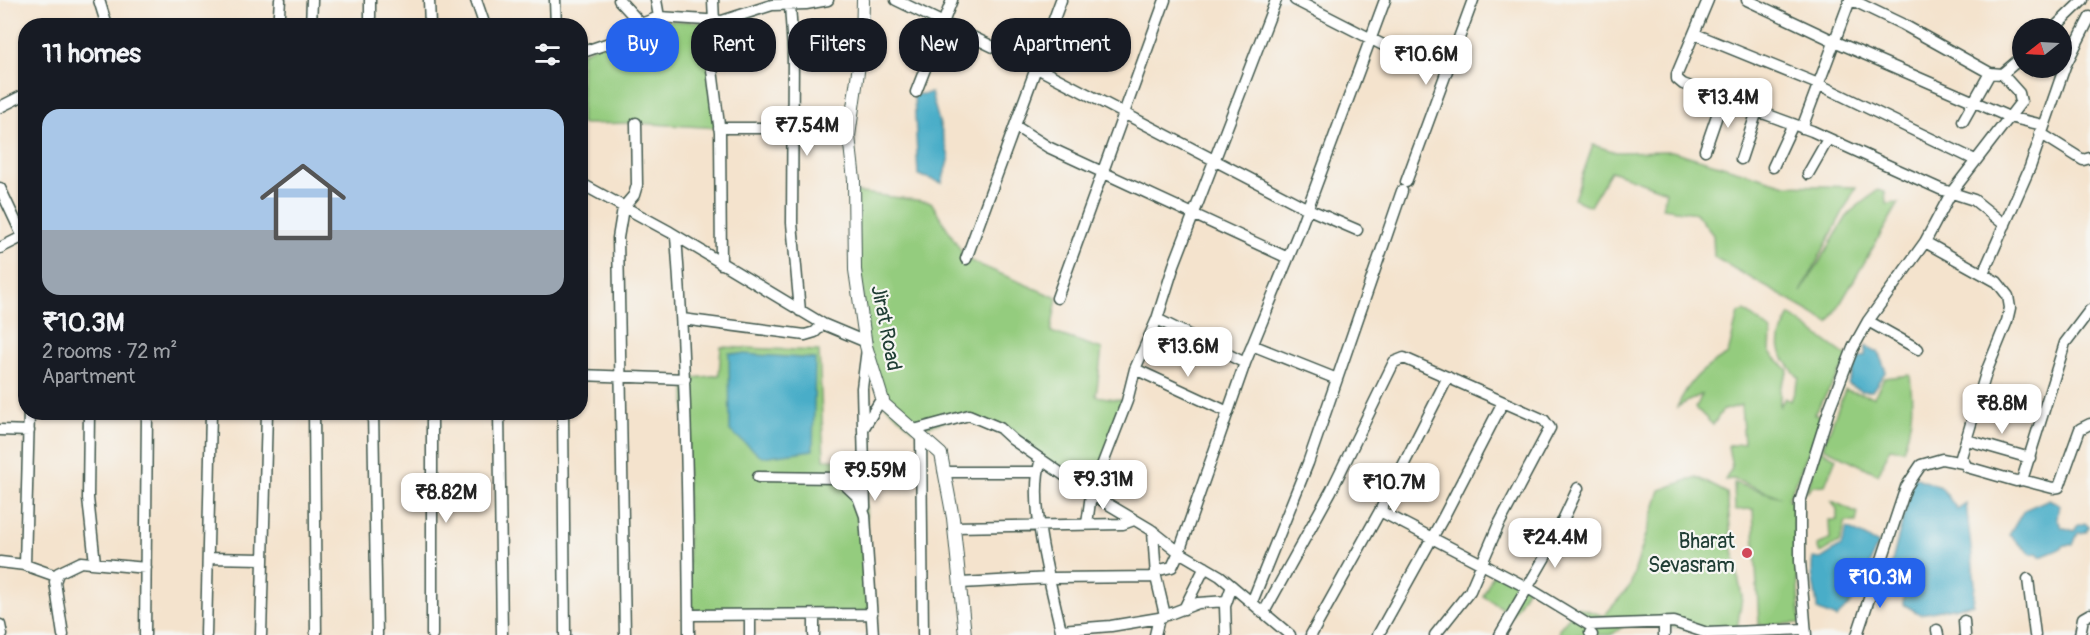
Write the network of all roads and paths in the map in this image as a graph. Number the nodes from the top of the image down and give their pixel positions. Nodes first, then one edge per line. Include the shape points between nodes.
1 (99, 0) edge
2 (280, 0) edge
3 (312, 0) edge
4 (370, 0) edge
5 (429, 0) edge
6 (476, 0) edge
7 (555, 0) edge
8 (619, 0) edge
9 (656, 0) edge
10 (713, 0) edge
11 (828, 0) edge
12 (863, 0) edge
13 (896, 0) edge
14 (952, 0) edge
15 (1061, 0) edge
16 (1165, 0) edge
17 (1276, 0) edge
18 (1295, 0) edge
19 (1385, 0) edge
20 (1473, 0) edge
21 (1708, 0) edge
22 (1747, 0) edge
23 (1851, 0) edge
24 (2083, 0) edge
25 (767, 3) edge
26 (790, 5) junction
27 (659, 17) joint
28 (2090, 17) edge
29 (105, 18) edge
30 (279, 18) edge
31 (311, 18) edge
32 (370, 18) edge
33 (430, 18) edge
34 (482, 18) edge
35 (556, 18) edge
36 (636, 18) edge
37 (711, 18) edge
38 (734, 18) edge
39 (933, 18) edge
40 (945, 18) edge
41 (1055, 18) edge
42 (2064, 18) edge
43 (691, 20) edge
44 (1695, 34) junction
45 (1370, 39) junction
46 (1834, 41) junction
47 (606, 44) edge
48 (588, 50) edge
49 (2012, 64) edge
50 (1424, 66) dead end
51 (714, 72) edge
52 (924, 72) edge
53 (1035, 72) edge
54 (1045, 72) edge
55 (1996, 74) junction
56 (1818, 84) junction
57 (916, 92) dead end
58 (18, 98) edge
59 (1723, 98) junction
60 (1974, 100) junction
61 (0, 107) edge
62 (1757, 111) junction
63 (1124, 113) junction
64 (2009, 117) junction
65 (1963, 121) dead end
66 (636, 123) dead end
67 (1015, 126) junction
68 (1798, 126) junction
69 (719, 128) junction
70 (850, 128) junction
71 (2042, 129) junction
72 (793, 130) junction
73 (1828, 139) junction
74 (1705, 150) dead end
75 (2090, 158) edge
76 (1741, 159) dead end
77 (1975, 160) junction
78 (1214, 162) junction
79 (1773, 167) dead end
80 (1102, 173) junction
81 (1808, 174) dead end
82 (0, 188) edge
83 (588, 188) edge
84 (1951, 193) junction
85 (623, 208) junction
86 (1306, 208) junction
87 (1195, 213) junction
88 (18, 224) edge
89 (2005, 225) junction
90 (1357, 230) dead end
91 (676, 236) junction
92 (18, 239) edge
93 (1925, 242) junction
94 (0, 248) edge
95 (1288, 258) junction
96 (966, 259) dead end
97 (721, 264) junction
98 (1983, 274) junction
99 (1057, 298) dead end
100 (2090, 310) edge
101 (800, 311) junction
102 (682, 319) junction
103 (1157, 319) junction
104 (1868, 321) junction
105 (823, 324) junction
106 (866, 345) junction
107 (1252, 345) junction
108 (1917, 349) dead end
109 (1245, 363) junction
110 (1136, 369) junction
111 (588, 376) edge
112 (1448, 377) junction
113 (622, 378) junction
114 (685, 379) junction
115 (1337, 379) junction
116 (882, 398) junction
117 (1503, 402) junction
118 (1228, 412) junction
119 (30, 420) edge
120 (89, 420) edge
121 (147, 420) edge
122 (211, 420) edge
123 (267, 420) edge
124 (314, 420) edge
125 (373, 420) edge
126 (432, 420) edge
127 (499, 420) edge
128 (563, 420) edge
129 (2090, 424) edge
130 (862, 429) junction
131 (0, 430) edge
132 (29, 431) junction
133 (918, 433) junction
134 (1967, 440) junction
135 (2030, 458) junction
136 (1041, 459) junction
137 (1963, 463) junction
138 (944, 472) junction
139 (1037, 472) junction
140 (759, 477) dead end
141 (2022, 480) junction
142 (1578, 488) dead end
143 (1091, 494) junction
144 (1380, 511) junction
145 (865, 516) junction
146 (1134, 520) junction
147 (1040, 524) junction
148 (1086, 524) junction
149 (954, 527) junction
150 (1153, 531) junction
151 (1432, 538) junction
152 (1179, 552) junction
153 (208, 558) junction
154 (262, 559) junction
155 (0, 562) edge
156 (95, 563) junction
157 (1481, 563) junction
158 (25, 565) junction
159 (1205, 567) junction
160 (146, 568) junction
161 (1155, 574) junction
162 (56, 576) junction
163 (1050, 578) junction
164 (2028, 579) dead end
165 (961, 583) junction
166 (1232, 586) junction
167 (1528, 588) junction
168 (1227, 601) junction
169 (1252, 602) junction
170 (1184, 609) junction
171 (1264, 612) junction
172 (872, 614) junction
173 (2090, 614) edge
174 (689, 615) junction
175 (750, 615) junction
176 (814, 615) junction
177 (1162, 617) junction
178 (1964, 621) dead end
179 (1664, 622) junction
180 (0, 625) edge
181 (1061, 632) edge
182 (1591, 632) edge
183 (1805, 632) edge
184 (2, 635) edge
185 (63, 635) edge
186 (146, 635) edge
187 (206, 635) edge
188 (261, 635) edge
189 (316, 635) edge
190 (377, 635) edge
191 (432, 635) edge
192 (502, 635) edge
193 (565, 635) edge
194 (625, 635) edge
195 (689, 635) edge
196 (750, 635) edge
197 (814, 635) edge
198 (873, 635) edge
199 (923, 635) edge
200 (965, 635) edge
201 (1155, 635) edge
202 (1226, 635) edge
203 (1290, 635) edge
204 (1311, 635) edge
205 (1378, 635) edge
206 (1434, 635) edge
207 (1500, 635) edge
208 (1664, 635) edge
209 (1857, 635) edge
210 (1965, 635) edge
211 (2035, 635) edge
212 (2080, 635) edge

1 - 29 street
2 - 30 street
3 - 31 street
4 - 32 street
5 - 33 street
6 - 34 street
7 - 35 street
8 - 36 street
9 - 27 street
10 - 37 street
11 - 26 street
12 - 70 main road, Jirat Road via 862,43
13 - 39 street
14 - 40 street
15 - 41 street
16 - 63 street
17 - 78 street
18 - 45 street
19 - 45 street
20 - 115 street
21 - 44 street
22 - 46 street
23 - 46 street
23 - 55 street
24 - 42 street
25 - 26 street
25 - 38 street
26 - 72 street
27 - 43 street
28 - 71 street via 2065,66
44 - 56 street
44 - 59 street via 1677,79
45 - 50 street
45 - 86 street
46 - 56 street
46 - 60 street
47 - 48 street
49 - 55 street
51 - 69 street
52 - 57 street
53 - 67 street
54 - 63 street
55 - 60 street
55 - 64 street via 2022,98
56 - 68 street
56 - 77 street
58 - 61 street
59 - 62 street
59 - 74 street
60 - 64 street
60 - 65 street
62 - 68 street
62 - 76 street
63 - 78 street
63 - 80 street
64 - 71 street
64 - 77 street
66 - 85 street via 637,184
67 - 80 street
67 - 96 street
68 - 73 street
68 - 79 street
69 - 72 street
69 - 97 street
70 - 72 street
70 - 106 main road, Jirat Road via 855,270
71 - 75 street via 2083,160
71 - 89 street
72 - 101 street via 792,223
73 - 81 street
73 - 84 street
77 - 84 street
78 - 86 street
78 - 87 street
80 - 87 street
80 - 99 street
82 - 88 street
83 - 85 street
84 - 89 street via 1974,200
84 - 93 street
85 - 91 street
85 - 113 street via 618,238
86 - 90 street
86 - 95 street
87 - 95 street
87 - 103 street
89 - 98 street
91 - 97 street
91 - 102 street
92 - 94 street
93 - 98 street
93 - 104 street
95 - 107 street
97 - 101 street
98 - 134 street via 2005,289 2010,308
100 - 135 street via 2065,343
101 - 105 street
102 - 105 street via 805,335
102 - 114 street
103 - 109 street
103 - 110 street
104 - 108 street
104 - 183 street via 1830,407 1800,502 1798,529
105 - 106 street
106 - 116 main road, Jirat Road
106 - 130 street
107 - 109 street
107 - 115 street
109 - 118 street
110 - 118 street
110 - 143 street
111 - 113 street
112 - 117 street
112 - 144 street
112 - 171 street via 1404,358 1394,362 1331,491
113 - 114 street
113 - 194 street
114 - 174 street
115 - 169 street
116 - 130 street
116 - 133 main road, Jirat Road
117 - 151 street
117 - 157 street via 1544,420 1550,428
118 - 152 street
119 - 132 street
120 - 156 street via 88,498
121 - 160 street
122 - 153 street
123 - 154 street
124 - 189 street
125 - 190 street
126 - 191 street
127 - 192 street
128 - 193 street
129 - 141 street via 2080,429 2059,487
130 - 145 street
131 - 132 street
132 - 158 street
133 - 136 street via 969,415 1000,428
133 - 138 main road, Jirat Road via 941,454
133 - 199 street
134 - 135 street
134 - 137 street
135 - 141 street
136 - 139 street
136 - 143 street
137 - 141 street
137 - 209 street via 1942,459 1921,465 1906,487
138 - 139 street
138 - 149 main road, Jirat Road
139 - 147 street
140 - 145 street via 838,478 858,497
142 - 167 street
143 - 146 street
143 - 148 street
144 - 151 street
144 - 204 street
145 - 172 street
146 - 148 street via 1123,524
146 - 150 street
147 - 148 street
147 - 149 street
147 - 163 street
149 - 165 main road, Jirat Road
150 - 152 street
150 - 161 street
151 - 157 street
151 - 205 street
152 - 159 street
152 - 161 street via 1172,567
153 - 154 street
153 - 187 street
154 - 188 street
155 - 158 street
156 - 160 street
156 - 162 street via 76,564
157 - 167 street
157 - 206 street via 1470,591
158 - 162 street
159 - 166 street
159 - 170 street
160 - 186 street
161 - 163 street
161 - 177 street
162 - 185 street
163 - 165 street
163 - 181 street
164 - 211 street
165 - 200 main road, Jirat Road
166 - 168 street
166 - 169 street
167 - 182 street via 1588,625
167 - 207 street
168 - 170 street via 1198,603
168 - 202 street
169 - 171 street
170 - 177 street
171 - 203 street
172 - 176 street
172 - 198 street
173 - 212 street via 2082,621
174 - 175 street
174 - 195 street
175 - 176 street
175 - 196 street
176 - 197 street
177 - 181 street
177 - 201 street
178 - 210 street
179 - 182 street
179 - 183 street via 1707,633
179 - 208 street
180 - 184 street

